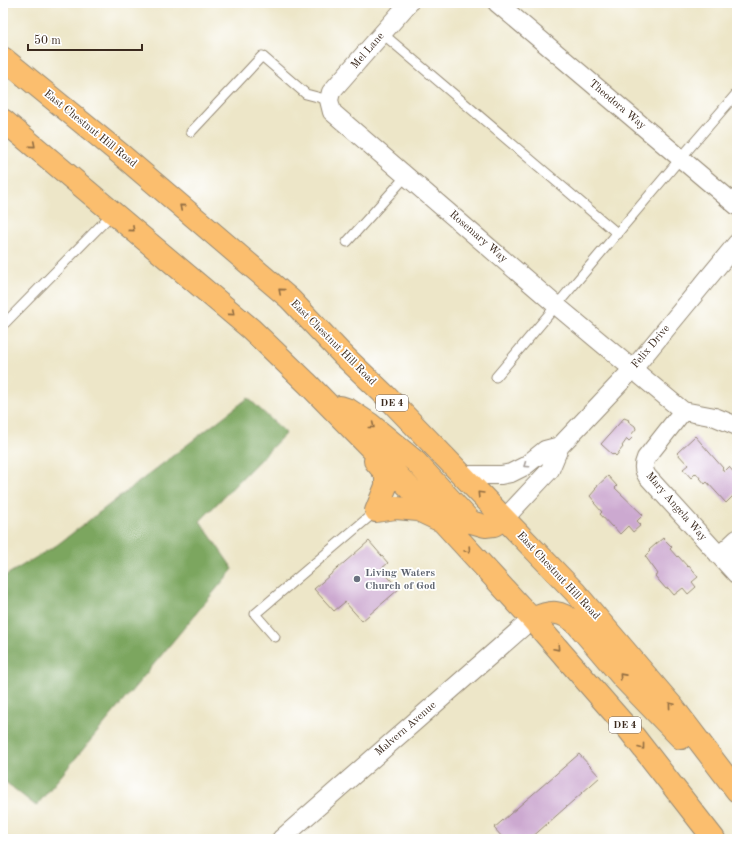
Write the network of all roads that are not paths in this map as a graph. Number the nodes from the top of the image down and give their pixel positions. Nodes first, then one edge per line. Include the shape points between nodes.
1 (409, 3) edge
2 (497, 3) edge
3 (383, 34) junction
4 (3, 58) edge
5 (737, 93) edge
6 (329, 100) junction
7 (3, 120) edge
8 (191, 132) dead end
9 (680, 159) junction
10 (407, 175) junction
11 (737, 206) edge
12 (113, 213) junction
13 (618, 234) junction
14 (348, 242) dead end
15 (737, 244) edge
16 (557, 306) junction
17 (5, 323) dead end
18 (633, 369) junction
19 (496, 377) dead end
20 (326, 402) junction
21 (683, 411) junction
22 (737, 426) edge
23 (560, 446) junction
24 (462, 475) junction
25 (376, 511) junction
26 (504, 519) junction
27 (442, 521) junction
28 (737, 539) edge
29 (720, 556) junction
30 (737, 575) edge
31 (532, 619) junction
32 (275, 637) dead end
33 (733, 786) edge
34 (281, 839) edge
35 (714, 839) edge

1 - 3 street, Mel Lane
2 - 9 street, Theodora Way
3 - 6 street, Mel Lane via 331,92
3 - 13 lane
24 -> 4 main road, East Chestnut Hill Road / DE 4 via 290,298
5 - 9 lane
6 - 8 lane via 306,94 262,56
6 - 10 street, Rosemary Way via 332,112
7 -> 12 main road, DE 4
9 - 11 street, Theodora Way
9 - 13 lane
10 - 14 lane
10 - 16 street, Rosemary Way
12 - 17 lane
12 -> 20 main road, DE 4 via 251,329
13 - 16 lane
15 - 18 street, Felix Drive
16 - 18 street, Rosemary Way
16 - 19 lane
18 - 21 street
18 - 23 street, Felix Drive
20 - 25 main road via 343,427 386,474 386,486
20 -> 26 main road via 349,410 388,438 416,462 471,522 485,526 494,525
20 - 27 main road, DE 4
21 - 22 street via 715,417
21 - 29 street, Mary Angela Way via 646,458 644,471
23 -> 24 street, Felix Drive via 545,450 525,466 511,473
23 - 26 street, Felix Drive via 550,470
26 -> 24 main road, East Chestnut Hill Road / DE 4
25 - 27 main road via 396,508 418,510
25 - 32 lane via 255,614
33 -> 26 main road, East Chestnut Hill Road / DE 4 via 673,707 575,592
27 -> 31 main road, DE 4
28 - 29 street
29 - 30 street, Mary Angela Way
33 -> 31 main road via 697,756 624,679 577,624 560,613 542,614
31 - 34 street, Malvern Avenue
31 -> 35 main road, DE 4 via 629,730

